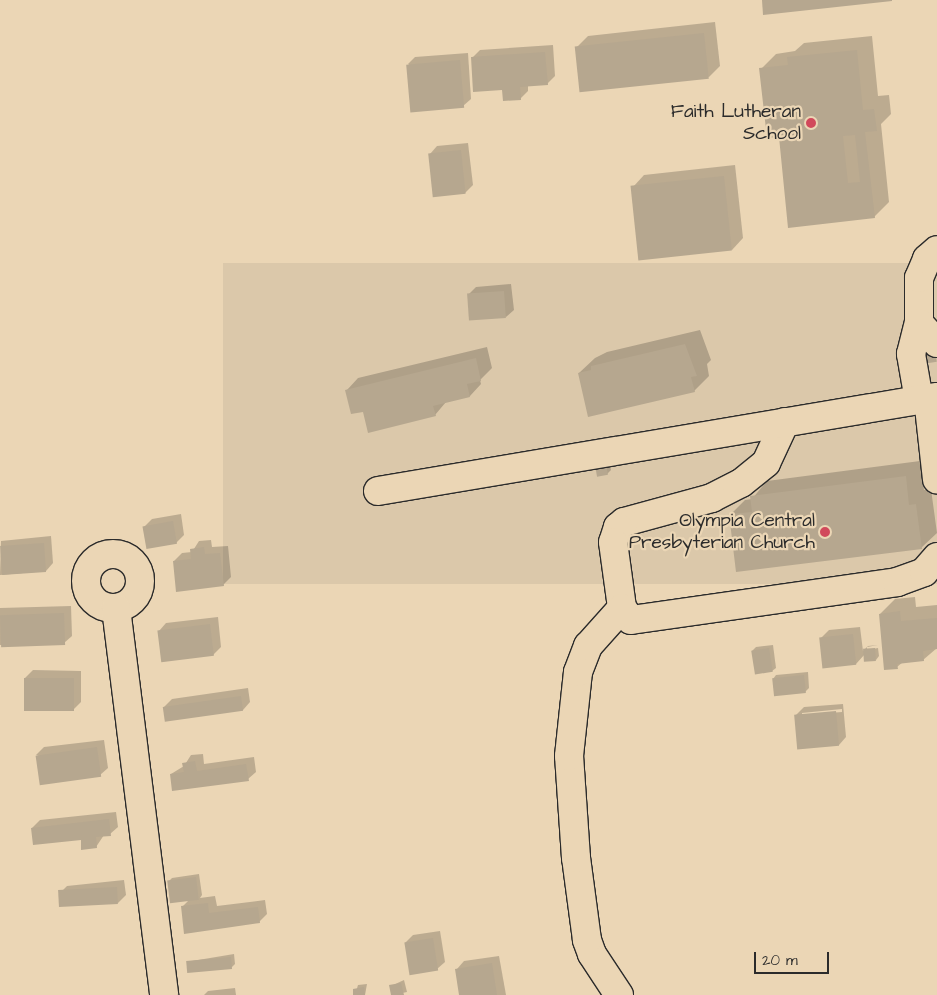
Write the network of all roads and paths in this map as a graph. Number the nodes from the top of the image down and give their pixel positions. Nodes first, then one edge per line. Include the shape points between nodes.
1 (937, 250) edge
2 (920, 323) junction
3 (937, 343) edge
4 (928, 398) edge
5 (785, 422) junction
6 (937, 480) edge
7 (378, 492) dead end
8 (937, 558) edge
9 (116, 608) dead end
10 (622, 608) junction
11 (164, 995) edge
12 (619, 995) edge

1 - 2 street via 927,259 919,278
2 - 3 street
2 - 4 street via 910,354
4 - 5 street
4 - 6 street
5 - 7 street
5 - 10 street via 766,463 741,483 712,498 624,522 618,527 613,542
8 - 10 street via 924,572 897,582 639,620 631,620
9 - 11 street
10 - 12 street via 588,646 578,672 569,756 576,858 587,940 592,954

